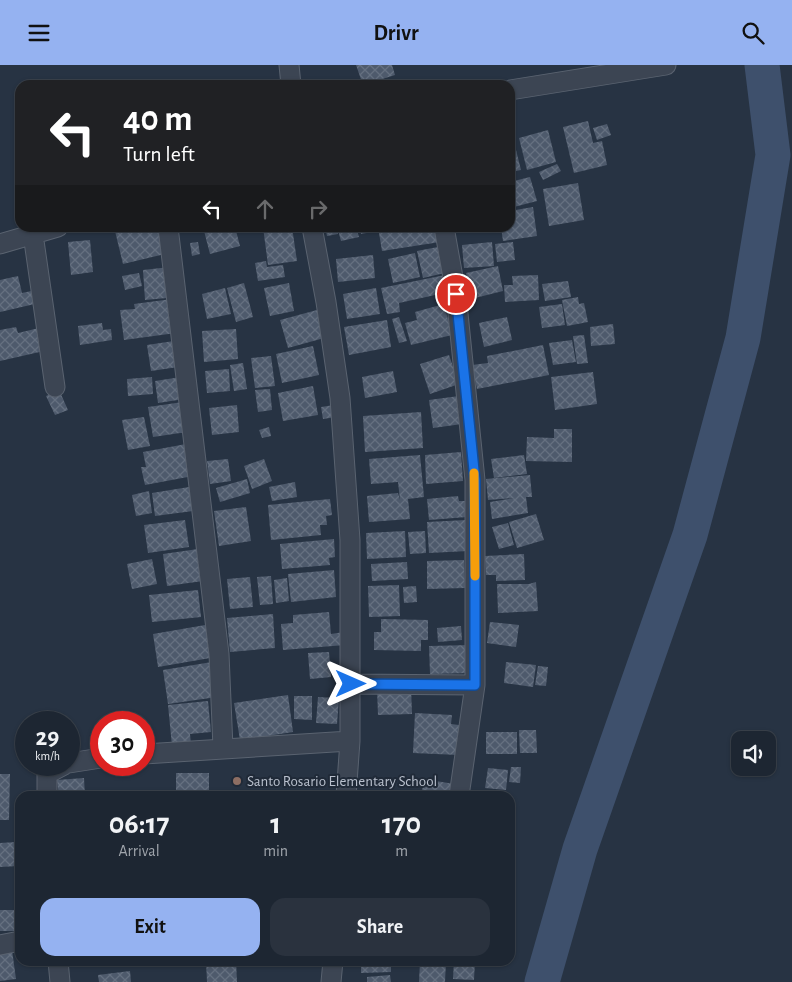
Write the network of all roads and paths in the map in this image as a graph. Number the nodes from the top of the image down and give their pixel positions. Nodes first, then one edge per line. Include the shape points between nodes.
1 (289, 65) edge
2 (666, 65) edge
3 (291, 80) edge
4 (515, 89) edge
5 (40, 232) edge
6 (169, 232) edge
7 (313, 232) edge
8 (445, 232) edge
9 (33, 234) junction
10 (0, 244) edge
11 (55, 387) dead end
12 (351, 684) junction
13 (475, 685) junction
14 (350, 741) junction
15 (223, 748) junction
16 (155, 753) edge
17 (47, 776) edge
18 (47, 791) edge
19 (346, 791) edge
20 (460, 791) edge
21 (15, 942) edge
22 (0, 945) edge
23 (58, 966) edge
24 (333, 966) edge
25 (60, 982) edge
26 (332, 982) edge

1 - 3 street
2 - 4 street
5 - 9 street
6 - 15 street via 220,654
7 - 12 street via 340,398 350,540
8 - 13 street via 456,294 475,480
9 - 10 street
9 - 11 street
12 - 13 street
12 - 14 street
13 - 20 street
14 - 15 street
14 - 19 street
15 - 16 street
17 - 18 street
21 - 22 street
23 - 25 street
24 - 26 street

